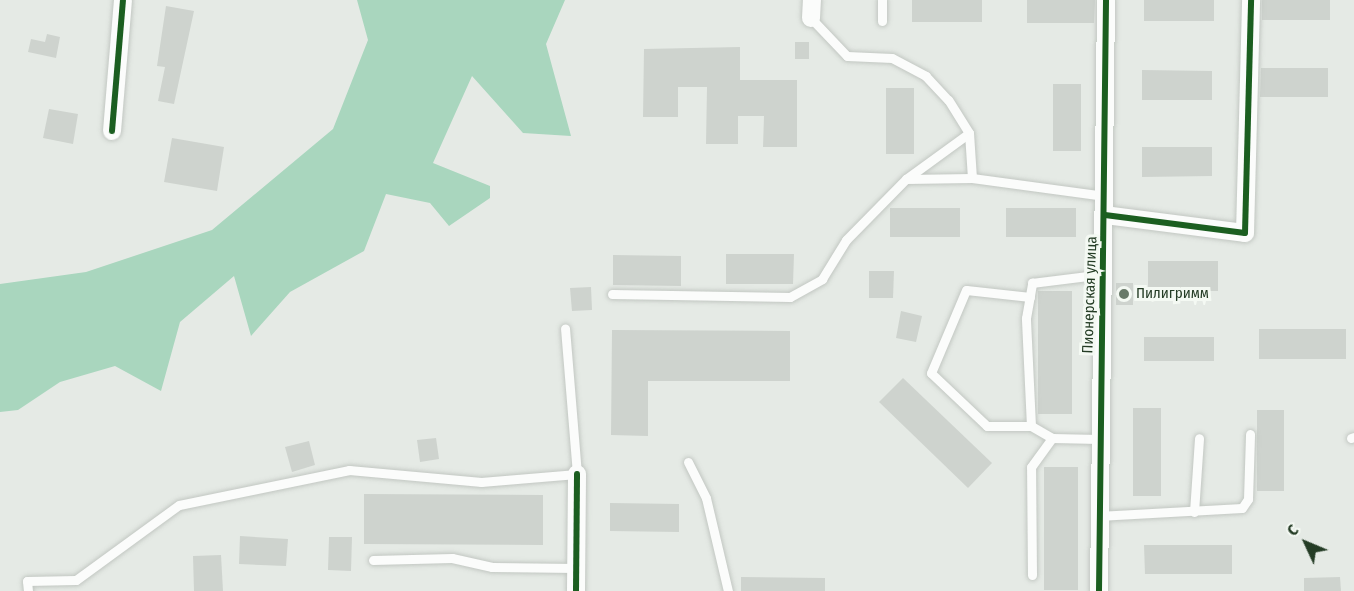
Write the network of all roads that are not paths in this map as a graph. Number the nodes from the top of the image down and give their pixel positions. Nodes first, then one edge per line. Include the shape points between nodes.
1 (123, 0) edge
2 (882, 0) edge
3 (1106, 0) edge
4 (1251, 0) edge
5 (812, 9) edge
6 (882, 21) dead end
7 (112, 131) dead end
8 (969, 133) junction
9 (972, 178) junction
10 (906, 179) junction
11 (1105, 196) junction
12 (1105, 215) junction
13 (1103, 274) junction
14 (612, 294) dead end
15 (1030, 297) junction
16 (565, 328) dead end
17 (1031, 426) junction
18 (1250, 434) dead end
19 (1052, 438) junction
20 (1199, 438) dead end
21 (1099, 439) junction
22 (688, 462) dead end
23 (577, 474) junction
24 (1194, 512) junction
25 (1098, 516) junction
26 (373, 560) dead end
27 (576, 568) junction
28 (1032, 575) dead end
29 (28, 591) edge
30 (576, 591) edge
31 (728, 591) edge
32 (1100, 591) edge

1 - 7 street
2 - 6 lane
3 - 11 street, Пионерская улица
4 - 12 street via 1245,233
5 - 8 lane via 847,56 892,58 926,76 948,100
8 - 9 lane
8 - 10 lane
9 - 10 lane
9 - 11 lane
10 - 14 lane via 846,240 822,279 790,297
11 - 12 street, Пионерская улица
12 - 13 street, Пионерская улица
13 - 15 lane via 1032,283
13 - 21 street, Пионерская улица
15 - 17 lane via 1026,318
15 - 17 lane via 966,290 931,373 987,426
16 - 23 lane
17 - 19 lane
18 - 24 lane via 1248,499 1242,508
19 - 21 lane
19 - 28 lane via 1031,467
20 - 24 lane
21 - 25 street, Пионерская улица
22 - 31 lane via 706,498
23 - 27 street
23 - 29 lane via 481,482 349,470 179,505 76,580 27,581
24 - 25 lane
25 - 32 street, Пионерская улица
26 - 27 lane via 452,558 492,567
27 - 30 street

